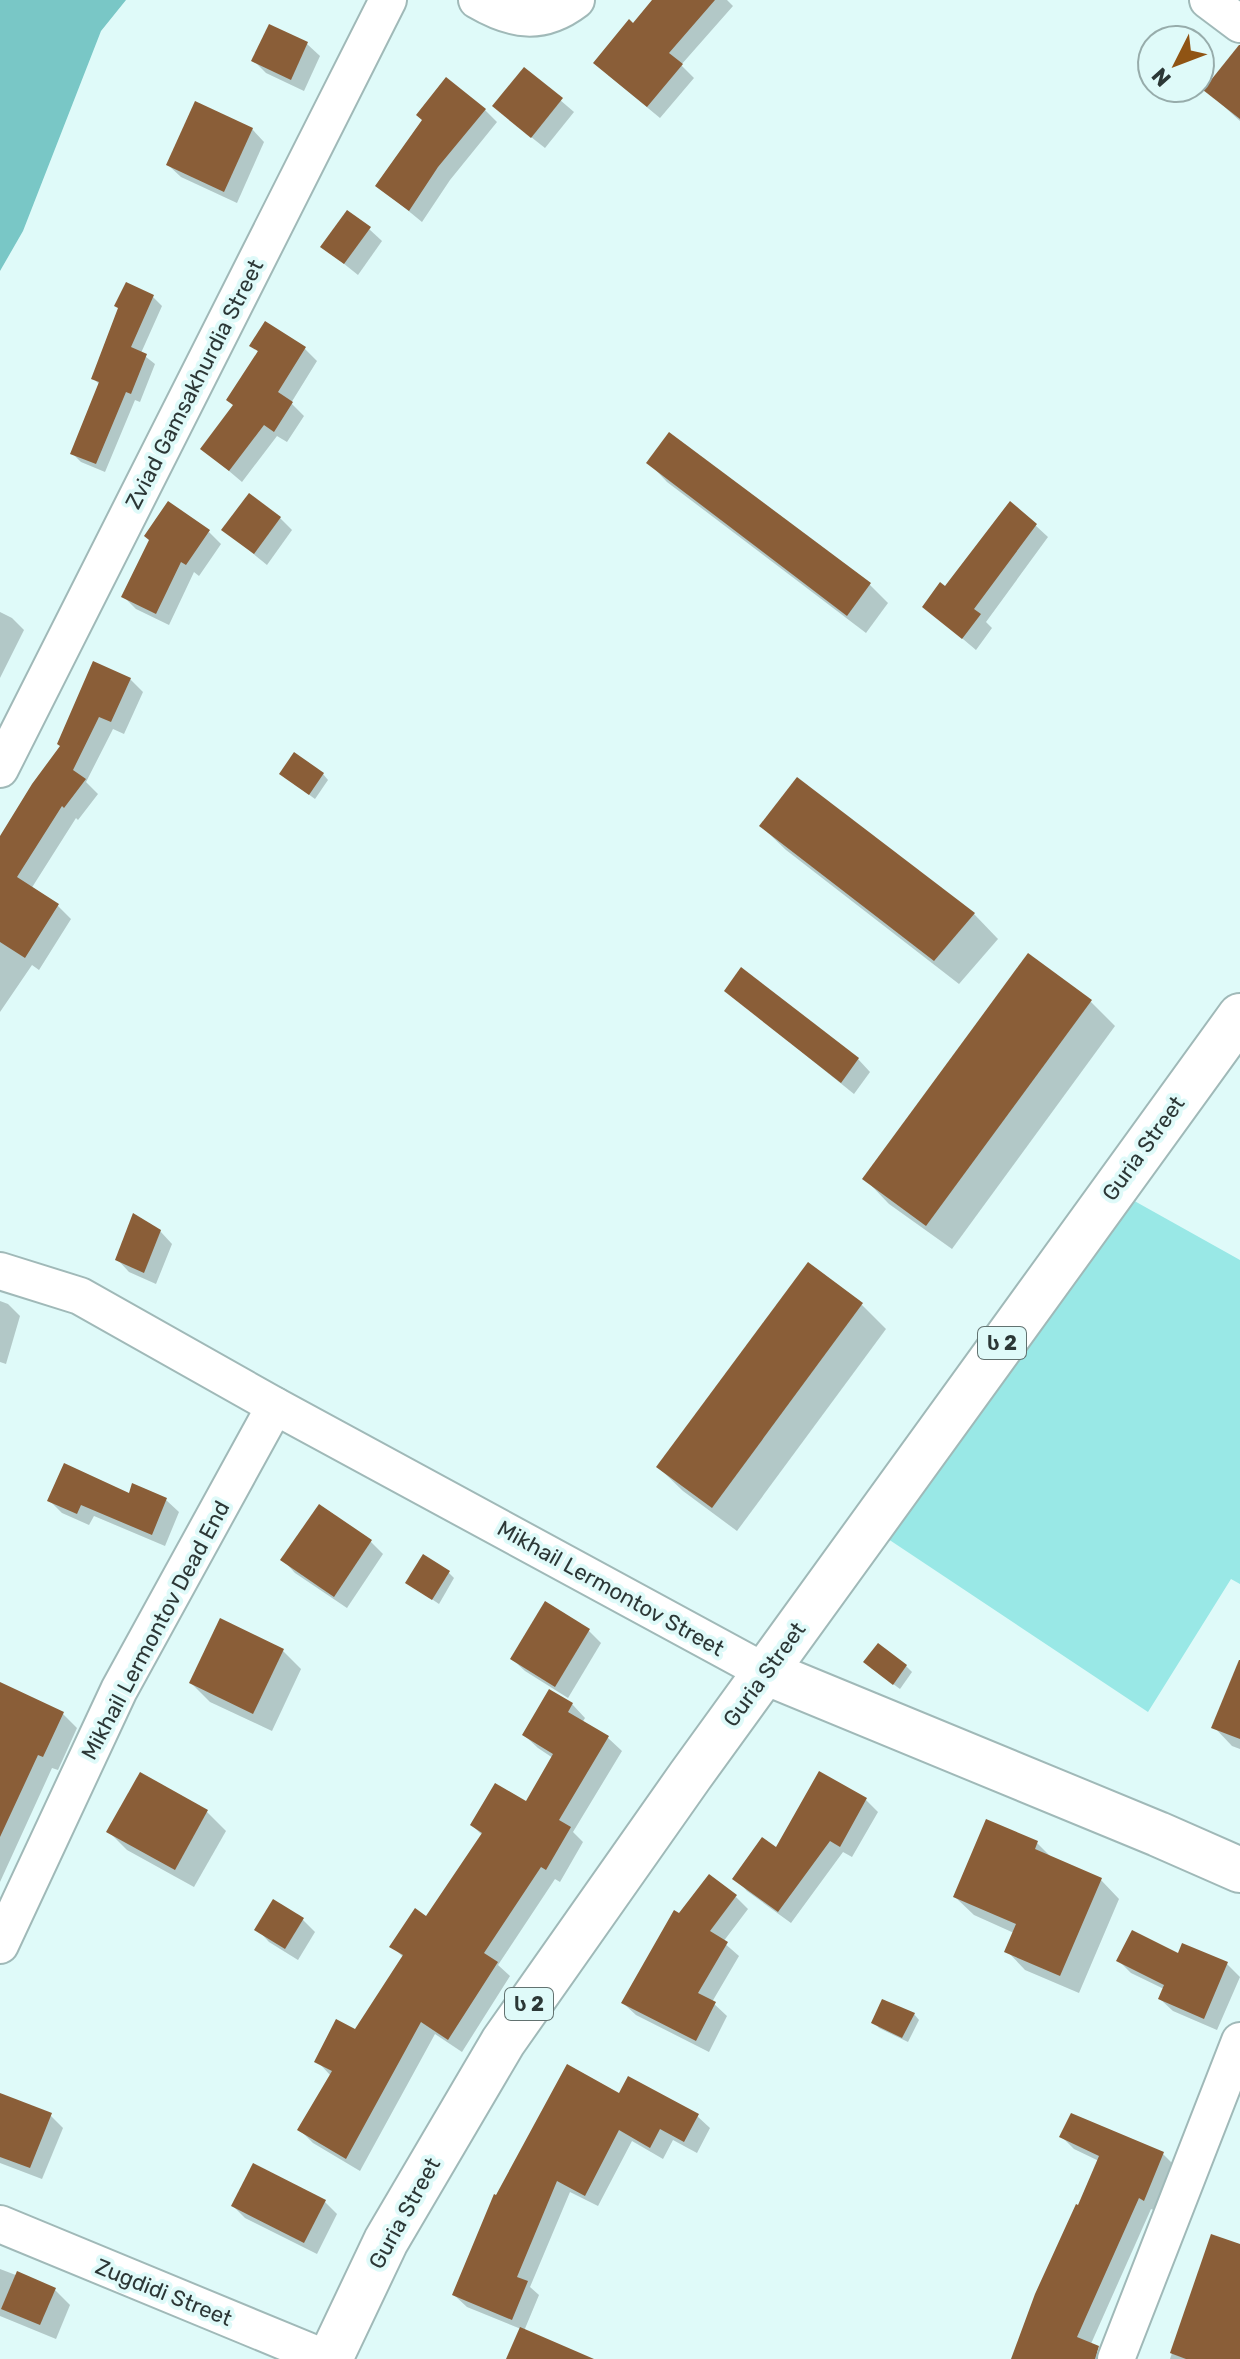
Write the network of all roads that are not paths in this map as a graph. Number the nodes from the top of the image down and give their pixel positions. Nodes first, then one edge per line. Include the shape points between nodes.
1 (388, 0) edge
2 (477, 0) edge
3 (576, 0) edge
4 (1208, 0) edge
5 (1240, 24) edge
6 (0, 769) edge
7 (1240, 1016) edge
8 (0, 1271) edge
9 (275, 1406) junction
10 (765, 1672) junction
11 (1240, 1870) edge
12 (0, 1945) edge
13 (1240, 2041) edge
14 (0, 2224) edge
15 (328, 2359) edge
16 (1116, 2359) edge

1 - 6 street, Zviad Gamsakhurdia Street
2 - 3 street via 493,10 534,20
4 - 5 street
7 - 10 main road, Guria Street / ს 2
8 - 9 street, Mikhail Lermontov Street via 80,1296
9 - 10 street, Mikhail Lermontov Street
9 - 12 street, Mikhail Lermontov Dead End via 119,1690
10 - 11 main road, Mikhail Lermontov Street
10 - 15 main road, Guria Street / ს 2 via 503,2042 386,2241
13 - 16 street
14 - 15 street, Zugdidi Street

